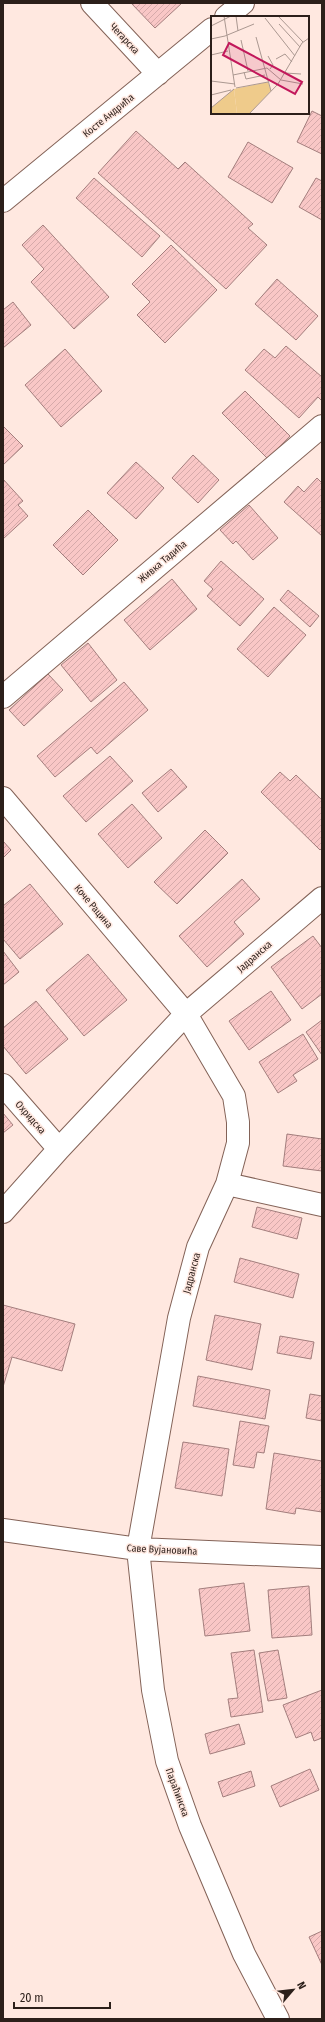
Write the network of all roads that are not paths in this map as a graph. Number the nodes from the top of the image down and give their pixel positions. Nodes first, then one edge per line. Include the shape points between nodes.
1 (92, 3) edge
2 (243, 3) edge
3 (227, 16) edge
4 (211, 30) edge
5 (158, 74) junction
6 (3, 200) edge
7 (322, 426) edge
8 (3, 697) edge
9 (3, 798) edge
10 (322, 898) edge
11 (186, 1014) junction
12 (3, 1085) edge
13 (59, 1149) junction
14 (227, 1184) junction
15 (322, 1205) edge
16 (3, 1212) edge
17 (3, 1530) edge
18 (138, 1549) junction
19 (322, 1557) edge
20 (278, 2019) edge

1 - 5 street, Чегарска
2 - 3 street
4 - 5 street, Косте Андрића
5 - 6 street, Косте Андрића
7 - 8 street, Живка Тадића
9 - 11 street, Коче Рацина
10 - 11 street, Јадранска
11 - 13 street, Јадранска
11 - 14 street, Јадранска via 234,1096 238,1143
12 - 13 street, Охридска
13 - 16 street, Јадранска
14 - 15 street
14 - 18 street, Јадранска via 198,1247 179,1318
17 - 18 street, Саве Вујановића
18 - 19 street, Саве Вујановића
18 - 20 street, Параћинска via 153,1690 167,1761 190,1826 244,1954

